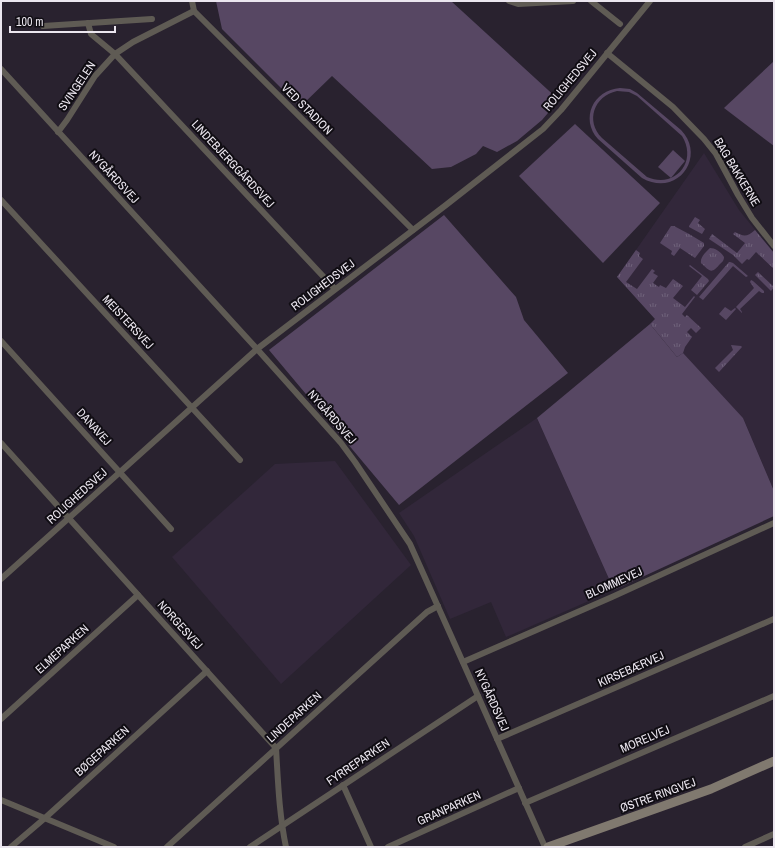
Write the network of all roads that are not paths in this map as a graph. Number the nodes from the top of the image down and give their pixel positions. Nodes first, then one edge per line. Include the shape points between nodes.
1 (192, 1) edge
2 (509, 1) edge
3 (573, 1) edge
4 (591, 1) edge
5 (650, 1) edge
6 (194, 11) junction
7 (152, 19) dead end
8 (88, 23) junction
9 (620, 24) dead end
10 (43, 26) dead end
11 (607, 53) junction
12 (115, 54) junction
13 (1, 69) edge
14 (58, 132) junction
15 (1, 200) edge
16 (413, 230) junction
17 (773, 244) edge
18 (335, 289) junction
19 (1, 341) edge
20 (257, 349) junction
21 (192, 408) junction
22 (1, 443) edge
23 (240, 460) dead end
24 (120, 472) junction
25 (69, 518) junction
26 (774, 523) edge
27 (171, 529) dead end
28 (1, 579) edge
29 (138, 595) junction
30 (438, 606) junction
31 (774, 618) edge
32 (463, 662) junction
33 (207, 672) junction
34 (478, 696) junction
35 (774, 696) edge
36 (1, 718) edge
37 (497, 739) junction
38 (276, 748) junction
39 (774, 760) edge
40 (343, 785) junction
41 (519, 788) junction
42 (1, 800) edge
43 (526, 803) junction
44 (45, 818) junction
45 (282, 826) junction
46 (774, 834) edge
47 (11, 847) edge
48 (114, 847) edge
49 (167, 847) edge
50 (250, 847) edge
51 (286, 847) edge
52 (370, 847) edge
53 (388, 847) edge
54 (545, 847) edge
55 (548, 847) edge
56 (745, 847) edge

1 - 6 street
2 - 3 street via 518,4
4 - 9 street
5 - 11 street, ROLIGHEDSVEJ
6 - 12 street, SVINGELEN
6 - 16 street, VED STADION
7 - 8 street
8 - 10 street
8 - 12 street via 91,34
11 - 16 street, ROLIGHEDSVEJ via 561,110 543,128
11 - 17 street, BAG BAKKERNE via 674,107 704,139 716,154 752,218
12 - 14 street, SVINGELEN via 95,76
12 - 18 street, LINDEBJERGGÅRDSVEJ
13 - 14 street, NYGÅRDSVEJ
14 - 20 street, NYGÅRDSVEJ
15 - 21 street, MEISTERSVEJ
16 - 18 street, ROLIGHEDSVEJ
18 - 20 street, ROLIGHEDSVEJ
19 - 24 street, DANAVEJ
20 - 21 street, ROLIGHEDSVEJ
20 - 30 street, NYGÅRDSVEJ via 355,462 410,544
21 - 23 street, MEISTERSVEJ
21 - 24 street, ROLIGHEDSVEJ
22 - 25 street, NORGESVEJ
24 - 25 street, ROLIGHEDSVEJ
24 - 27 street, DANAVEJ
25 - 28 street, ROLIGHEDSVEJ
25 - 29 street, NORGESVEJ
26 - 32 street, BLOMMEVEJ
29 - 33 street, NORGESVEJ
29 - 36 street, ELMEPARKEN
30 - 32 street, NYGÅRDSVEJ
30 - 38 street, LINDEPARKEN via 427,612
31 - 37 street, KIRSEBÆRVEJ
32 - 34 street, NYGÅRDSVEJ
33 - 38 street, NORGESVEJ
33 - 44 street, BØGEPARKEN
34 - 37 street, NYGÅRDSVEJ
34 - 40 street, FYRREPARKEN
35 - 43 street, MORELVEJ
37 - 41 street, NYGÅRDSVEJ
38 - 45 street
38 - 49 street, LINDEPARKEN
39 - 55 street, ØSTRE RINGVEJ via 711,789
40 - 45 street, FYRREPARKEN
40 - 52 street
41 - 43 street, NYGÅRDSVEJ
41 - 53 street, GRANPARKEN
42 - 44 street
43 - 54 street, NYGÅRDSVEJ
44 - 47 street, BØGEPARKEN
44 - 48 street
45 - 50 street, FYRREPARKEN
45 - 51 street
46 - 56 street

